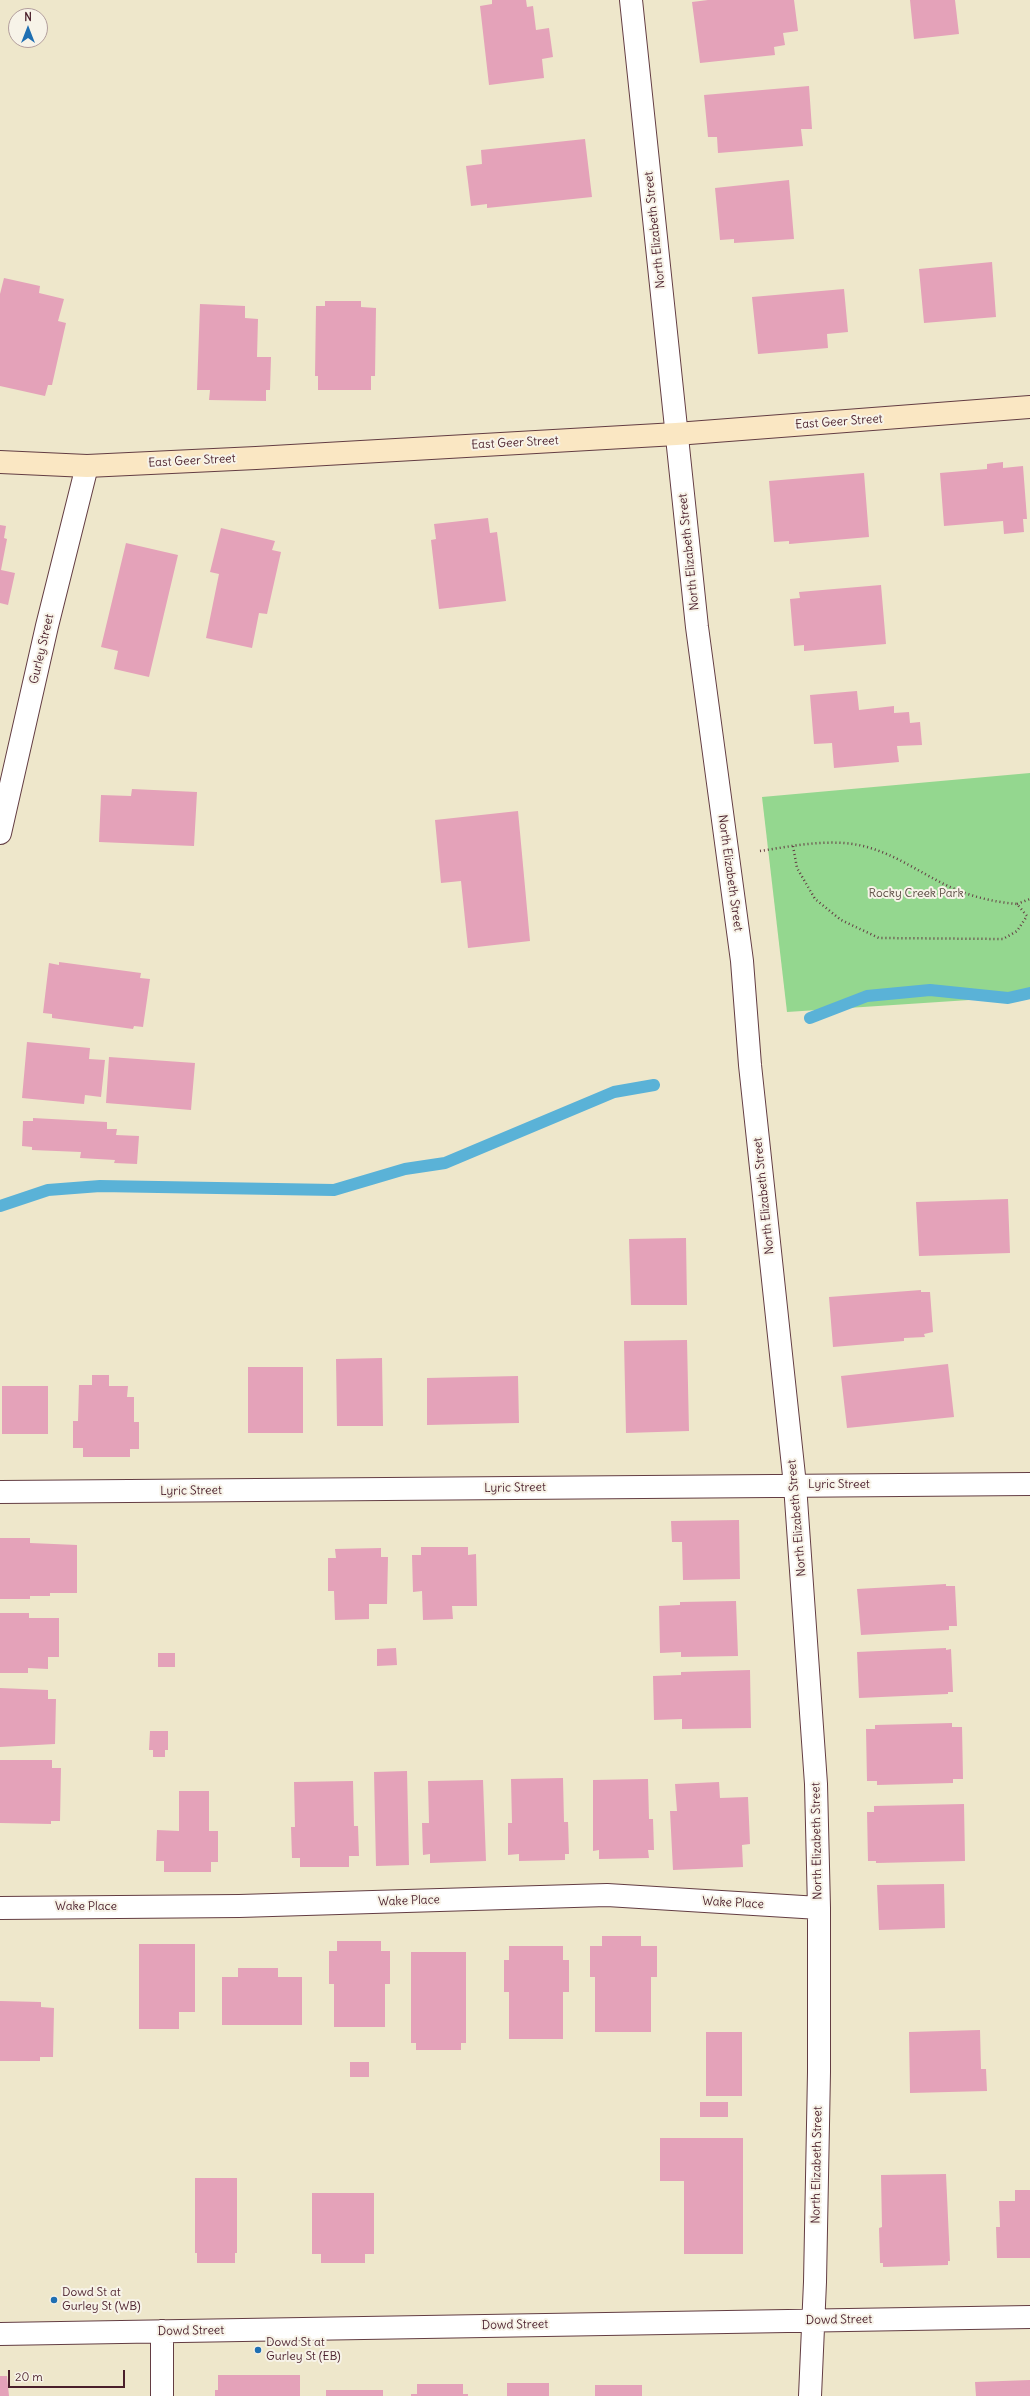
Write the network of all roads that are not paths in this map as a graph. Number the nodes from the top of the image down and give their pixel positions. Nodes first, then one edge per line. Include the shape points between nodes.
1 (631, 0) edge
2 (1030, 407) edge
3 (676, 434) junction
4 (0, 462) edge
5 (87, 466) junction
6 (0, 833) edge
7 (1030, 1484) edge
8 (795, 1485) junction
9 (0, 1492) edge
10 (0, 1908) edge
11 (819, 1908) junction
12 (1030, 2317) edge
13 (813, 2321) junction
14 (162, 2331) junction
15 (0, 2334) edge
16 (162, 2396) edge
17 (810, 2396) edge

1 - 3 street, North Elizabeth Street
2 - 3 street, East Geer Street
3 - 5 street, East Geer Street
3 - 8 street, North Elizabeth Street via 697,627 742,961 750,1065
4 - 5 street, East Geer Street
5 - 6 street, Gurley Street via 47,626
7 - 8 street, Lyric Street
8 - 9 street, Lyric Street
8 - 11 street, North Elizabeth Street via 816,1784
10 - 11 street, Wake Place via 239,1906 607,1895
11 - 13 street, North Elizabeth Street via 819,2072
12 - 13 street, Dowd Street
13 - 14 street, Dowd Street
13 - 17 street, North Elizabeth Street
14 - 15 street, Dowd Street
14 - 16 street

